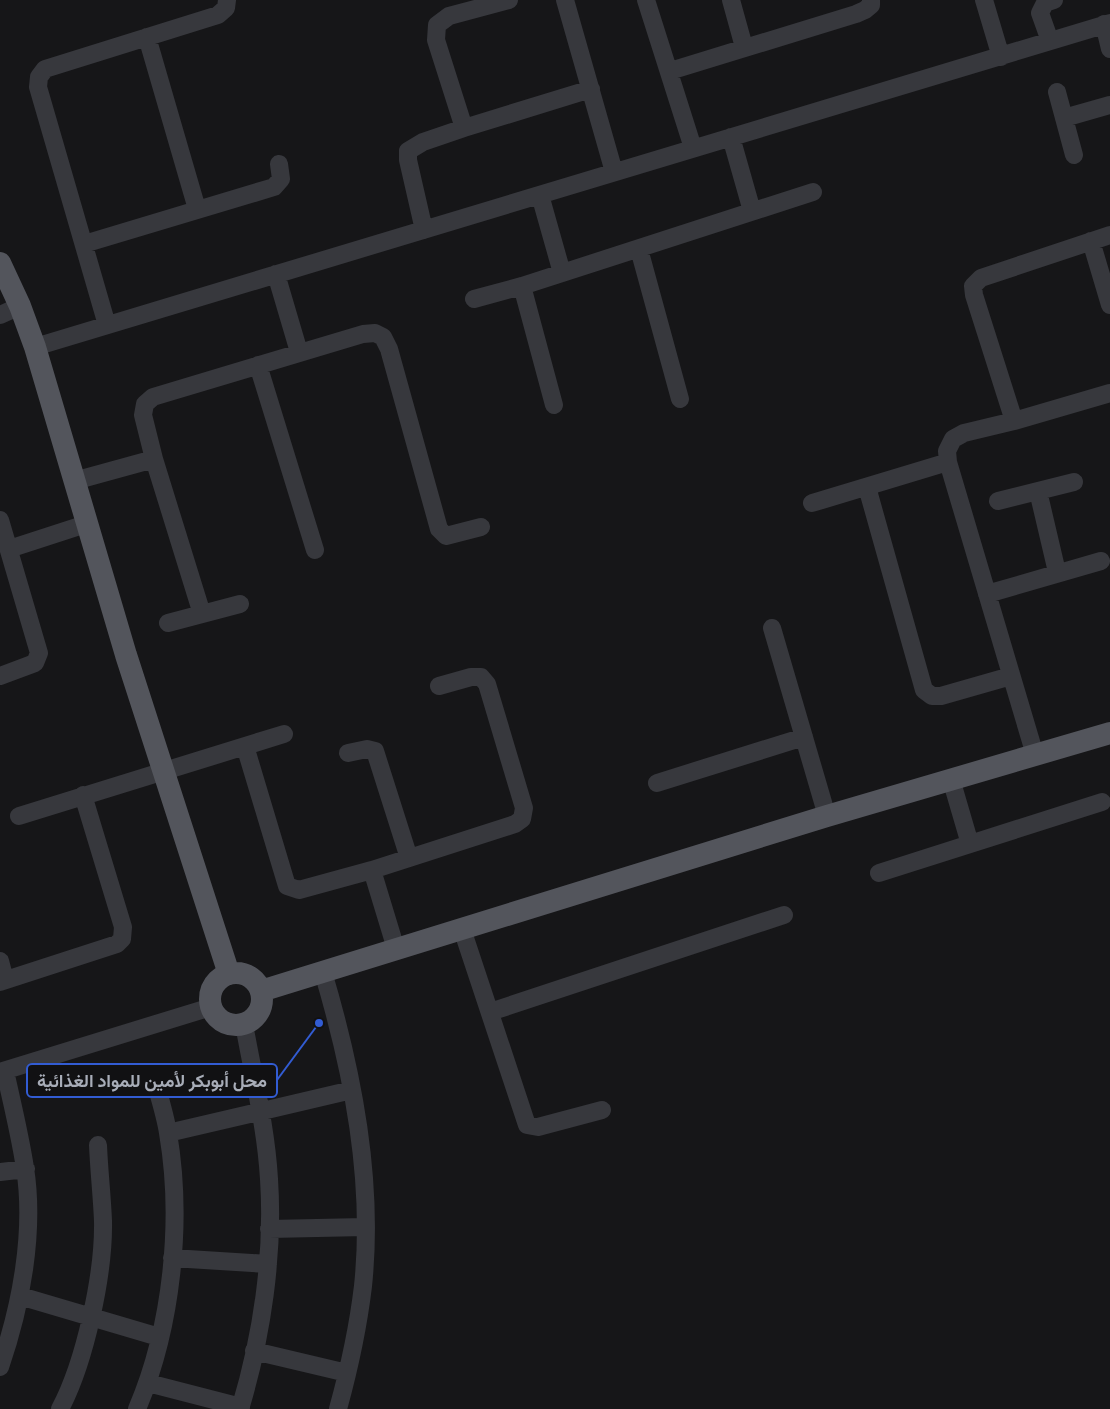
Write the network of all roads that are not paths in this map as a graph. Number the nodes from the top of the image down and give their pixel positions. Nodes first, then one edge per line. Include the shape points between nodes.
1 (227, 0) edge
2 (509, 0) edge
3 (565, 0) edge
4 (646, 0) edge
5 (731, 0) edge
6 (871, 0) edge
7 (984, 0) edge
8 (1054, 0) edge
9 (1107, 23) edge
10 (147, 37) junction
11 (1050, 41) junction
12 (744, 47) junction
13 (1110, 49) edge
14 (1001, 57) junction
15 (670, 71) junction
16 (591, 89) junction
17 (1057, 92) dead end
18 (1110, 105) edge
19 (1064, 118) junction
20 (464, 128) junction
21 (731, 137) junction
22 (693, 148) junction
23 (1074, 155) dead end
24 (279, 164) dead end
25 (614, 172) junction
26 (813, 192) dead end
27 (540, 195) junction
28 (198, 209) junction
29 (752, 211) junction
30 (424, 230) junction
31 (1110, 235) edge
32 (1091, 241) junction
33 (84, 244) junction
34 (639, 249) junction
35 (0, 263) edge
36 (562, 273) junction
37 (276, 274) junction
38 (522, 286) junction
39 (474, 299) dead end
40 (1110, 305) edge
41 (10, 310) edge
42 (107, 325) junction
43 (35, 347) junction
44 (299, 352) junction
45 (258, 365) junction
46 (1110, 393) edge
47 (680, 399) dead end
48 (554, 405) dead end
49 (1014, 421) junction
50 (154, 459) junction
51 (948, 462) junction
52 (74, 481) junction
53 (1074, 482) dead end
54 (867, 487) junction
55 (1038, 491) junction
56 (998, 501) dead end
57 (812, 504) dead end
58 (0, 520) edge
59 (86, 524) junction
60 (481, 527) dead end
61 (9, 549) junction
62 (315, 550) dead end
63 (1101, 561) dead end
64 (1056, 572) junction
65 (987, 594) junction
66 (240, 604) dead end
67 (202, 614) junction
68 (168, 623) dead end
69 (772, 628) dead end
70 (0, 676) edge
71 (1011, 676) junction
72 (439, 686) dead end
73 (1110, 733) edge
74 (284, 734) dead end
75 (804, 737) junction
76 (244, 746) junction
77 (348, 753) dead end
78 (1035, 755) junction
79 (163, 771) junction
80 (951, 779) junction
81 (657, 783) dead end
82 (83, 795) junction
83 (1102, 802) dead end
84 (19, 816) dead end
85 (827, 816) junction
86 (970, 844) junction
87 (409, 858) junction
88 (372, 870) junction
89 (879, 873) dead end
90 (784, 915) dead end
91 (462, 929) junction
92 (396, 949) junction
93 (0, 961) edge
94 (323, 972) junction
95 (228, 974) junction
96 (3, 981) edge
97 (261, 991) junction
98 (211, 1007) junction
99 (490, 1012) junction
100 (244, 1024) junction
101 (2, 1071) edge
102 (154, 1078) dead end
103 (352, 1090) junction
104 (602, 1110) dead end
105 (259, 1111) junction
106 (168, 1133) junction
107 (98, 1145) dead end
108 (26, 1169) junction
109 (0, 1172) edge
110 (365, 1227) junction
111 (269, 1229) junction
112 (172, 1258) junction
113 (268, 1264) junction
114 (20, 1296) junction
115 (90, 1317) junction
116 (6, 1332) edge
117 (159, 1337) junction
118 (254, 1351) junction
119 (0, 1367) edge
120 (347, 1373) junction
121 (148, 1383) junction
122 (241, 1408) edge
123 (60, 1409) edge
124 (137, 1409) edge
125 (338, 1409) edge

1 - 10 street via 226,8 218,15
2 - 20 street via 449,16 437,26 436,40
3 - 16 street
4 - 15 street
5 - 12 street
6 - 12 street via 865,10 856,14
7 - 14 street
8 - 11 street via 1045,3 1040,13
9 - 11 street
9 - 13 street
10 - 28 street
10 - 33 street via 45,69 39,77 38,88
11 - 14 street
12 - 15 street
14 - 21 street
15 - 22 street
16 - 20 street
16 - 25 street
17 - 19 street
18 - 19 street
19 - 23 street
20 - 30 street via 423,142 408,151
21 - 22 street
21 - 29 street
22 - 25 street
24 - 28 street via 281,179 274,188
25 - 27 street
26 - 29 street
27 - 30 street
27 - 36 street
28 - 33 street
29 - 34 street
30 - 37 street
31 - 32 street
32 - 40 street
32 - 49 street via 982,278 973,286
33 - 42 street
34 - 36 street
34 - 47 street
35 - 41 main road
36 - 38 street
37 - 42 street
37 - 44 street
38 - 39 street
38 - 48 street
41 - 43 main road
42 - 43 street
43 - 52 main road
44 - 45 street
44 - 60 street via 363,334 375,333 384,337 439,529 446,536 453,536
45 - 50 street via 153,397 145,404 143,415
45 - 62 street
46 - 49 street
49 - 51 street via 964,433 953,439
50 - 52 street
50 - 67 street
51 - 54 street
51 - 65 street
52 - 59 main road
53 - 55 street
54 - 57 street
54 - 71 street via 924,690 932,696 941,696
55 - 56 street
55 - 64 street
58 - 61 street
59 - 61 street
59 - 79 main road
61 - 70 street via 39,653 35,663
63 - 64 street
64 - 65 street
65 - 71 street
66 - 67 street
67 - 68 street
69 - 75 street
71 - 78 street
72 - 87 street via 471,677 480,677 487,684 524,814 522,820 515,824
73 - 78 main road
74 - 76 street
75 - 81 street
75 - 85 street
76 - 79 street
76 - 88 street via 287,886 299,890
77 - 87 street via 367,749 375,751
78 - 80 main road
79 - 82 street
79 - 95 main road
80 - 85 main road
80 - 86 street
82 - 84 street
82 - 96 street via 123,927 122,940
83 - 86 street
85 - 91 main road
86 - 89 street
87 - 88 street
88 - 92 street
90 - 99 street
91 - 92 main road
91 - 99 street
92 - 94 main road
93 - 96 street
94 - 97 main road
94 - 103 street
95 - 97 main road via 237,972 252,978
95 - 98 main road via 211,990
97 - 100 main road via 261,1007
98 - 100 main road via 218,1019 230,1025
98 - 101 street
99 - 104 street via 527,1125 538,1127
100 - 105 street
101 - 108 street
102 - 106 street
103 - 105 street
103 - 110 street via 365,1186
105 - 106 street
105 - 111 street via 269,1178
106 - 112 street via 174,1196
107 - 115 street via 103,1222
108 - 109 street
108 - 114 street via 26,1240
110 - 111 street
110 - 120 street via 363,1284
111 - 113 street
112 - 113 street
112 - 117 street via 168,1299
113 - 118 street
114 - 115 street
114 - 116 street
115 - 117 street
115 - 123 street via 83,1348
116 - 119 street
117 - 121 street
118 - 120 street
118 - 122 street
120 - 125 street
121 - 122 street
121 - 124 street

